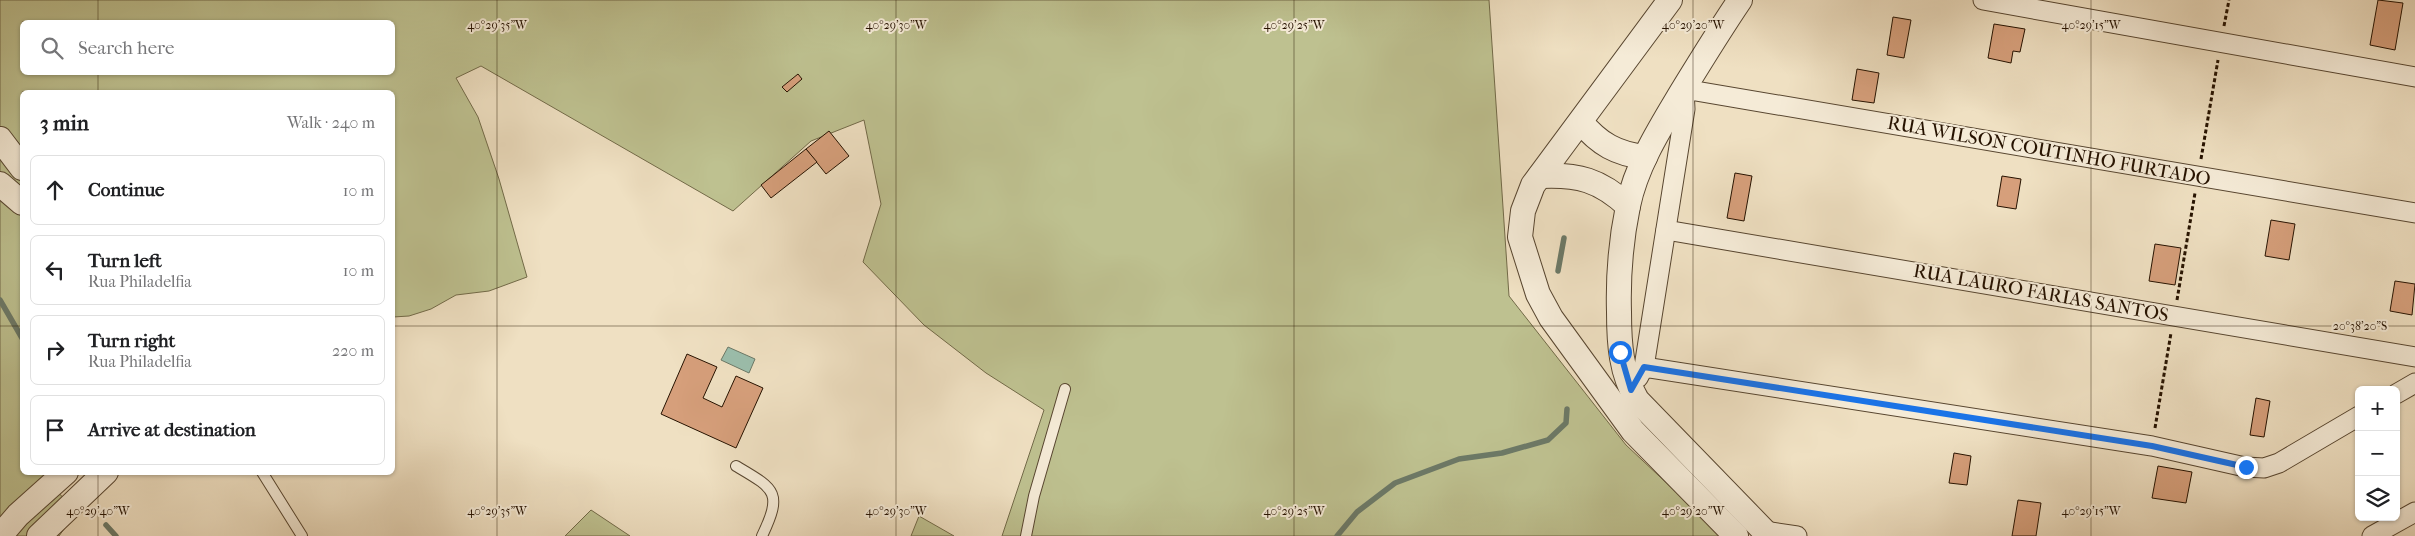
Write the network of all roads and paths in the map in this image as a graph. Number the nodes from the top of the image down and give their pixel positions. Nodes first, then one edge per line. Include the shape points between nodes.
1 (1670, 0) edge
2 (1740, 0) edge
3 (1983, 0) edge
4 (2229, 0) edge
5 (2221, 42) junction
6 (2415, 77) edge
7 (1684, 89) junction
8 (1581, 122) junction
9 (0, 139) edge
10 (1645, 157) junction
11 (20, 165) edge
12 (1540, 176) junction
13 (2198, 176) junction
14 (0, 184) edge
15 (20, 200) edge
16 (1628, 206) junction
17 (2415, 213) edge
18 (1666, 230) junction
19 (2174, 316) junction
20 (2415, 357) edge
21 (1644, 367) junction
22 (2415, 383) edge
23 (1065, 389) dead end
24 (1631, 390) junction
25 (2400, 392) edge
26 (2355, 418) edge
27 (2152, 446) junction
28 (736, 466) dead end
29 (63, 475) edge
30 (103, 475) edge
31 (264, 475) edge
32 (2415, 512) edge
33 (1767, 534) edge
34 (0, 536) edge
35 (38, 536) edge
36 (302, 536) edge
37 (762, 536) edge
38 (1026, 536) edge
39 (1736, 536) edge
40 (1797, 536) edge
41 (2372, 536) edge

1 - 8 street
2 - 7 street
3 - 5 street
4 - 5 path
5 - 6 street
5 - 13 path
7 - 10 street
7 - 13 street, RUA WILSON COUTINHO FURTADO
7 - 18 street via 1685,109
8 - 10 street via 1608,148 1626,155
8 - 12 street
9 - 11 street
10 - 16 street
12 - 16 street via 1565,175 1590,180 1612,191
12 - 39 street via 1523,211 1520,237 1538,294 1551,318 1633,431
13 - 17 street, RUA WILSON COUTINHO FURTADO
13 - 19 path
14 - 15 street
16 - 24 street via 1618,290 1620,352
18 - 19 street, RUA LAURO FARIAS SANTOS
18 - 21 street
19 - 20 street, RUA LAURO FARIAS SANTOS
19 - 27 path
21 - 24 street
21 - 27 street
22 - 25 street
23 - 38 lane via 1034,496
24 - 33 street via 1637,400
26 - 27 street via 2264,468
28 - 37 lane via 762,481 774,496 774,511
29 - 34 street
30 - 35 street
31 - 36 lane
32 - 41 street
33 - 40 street

